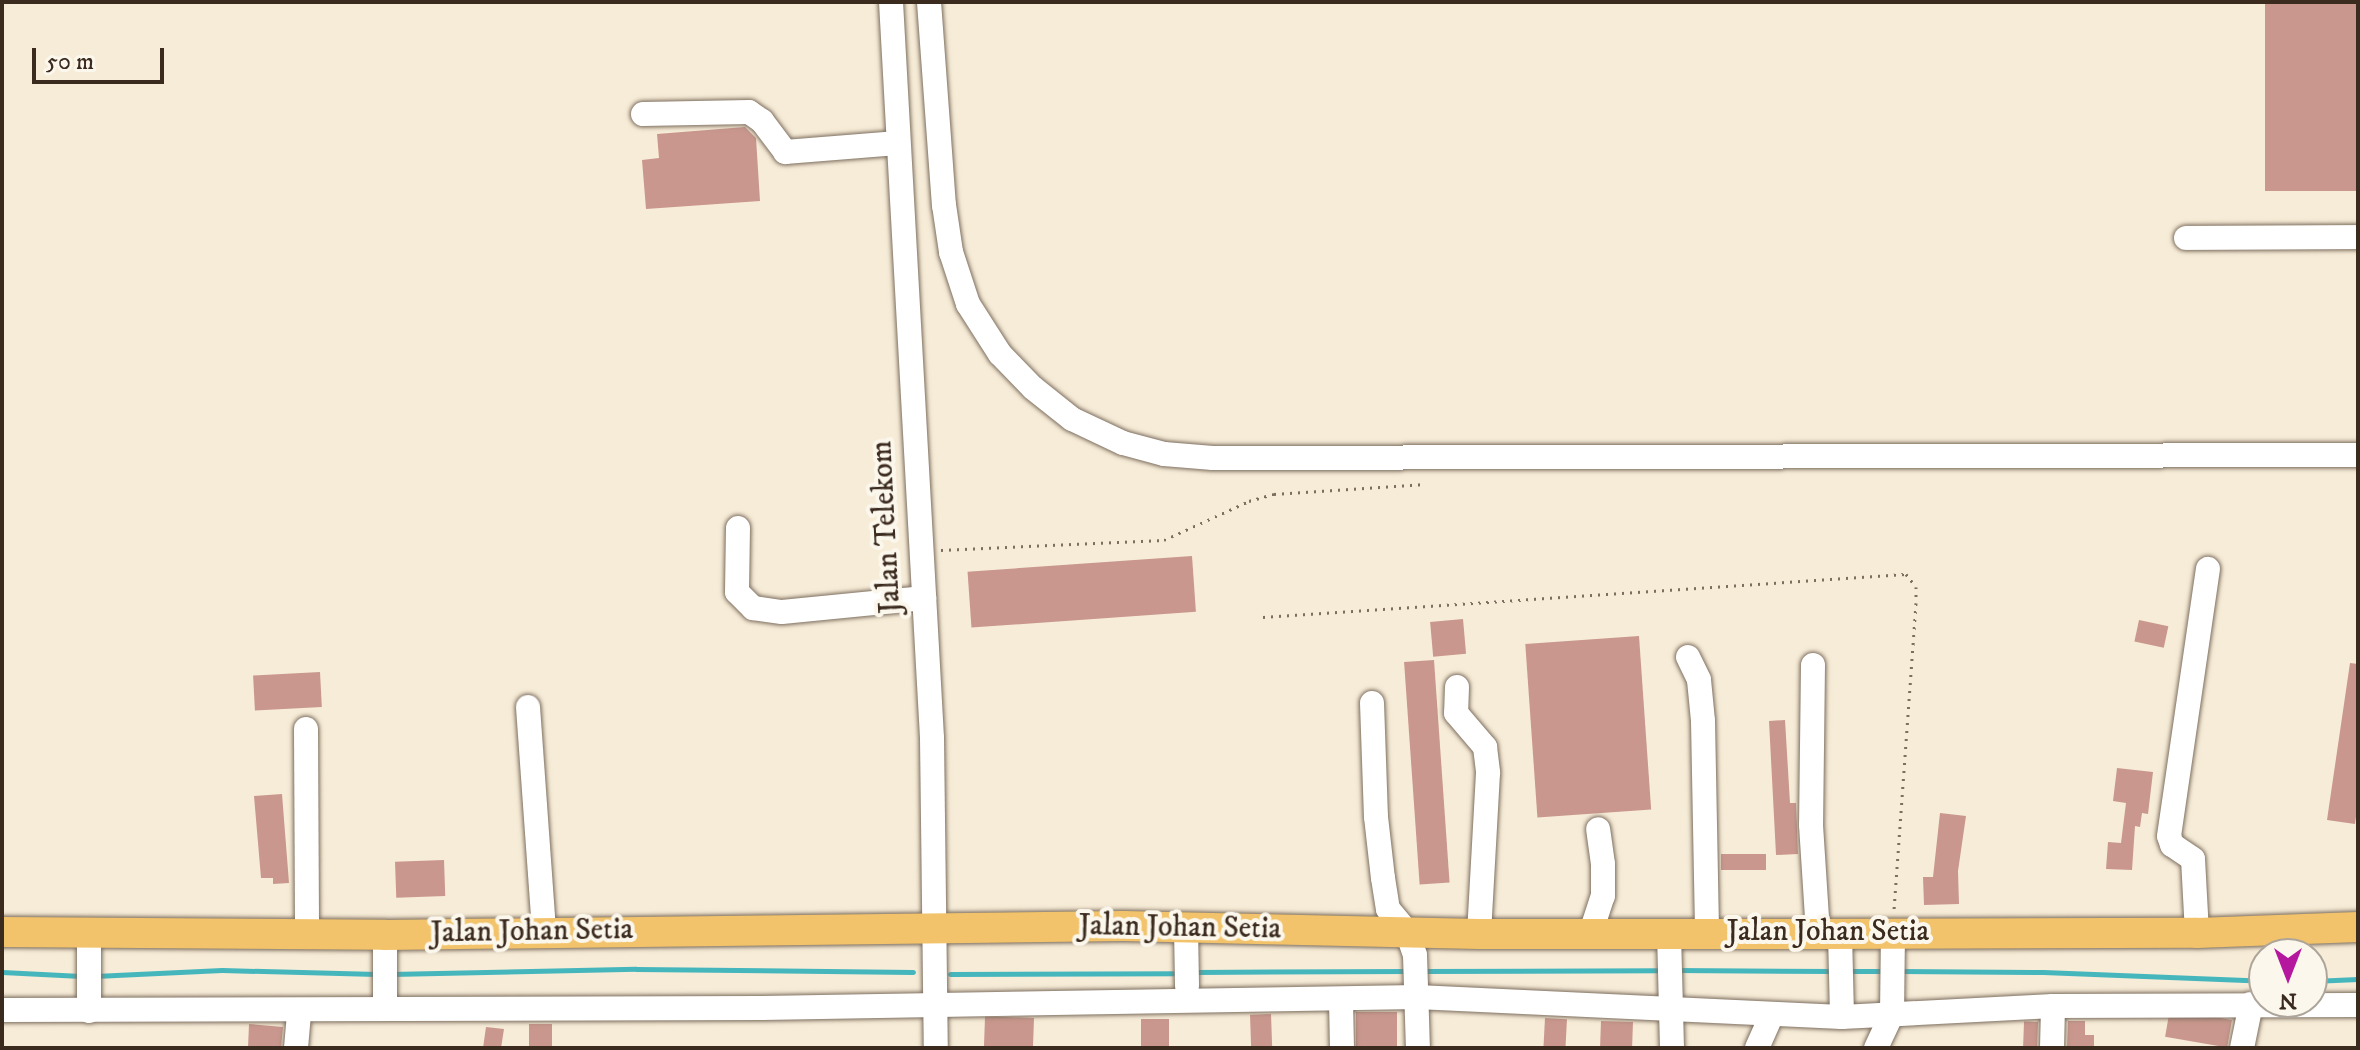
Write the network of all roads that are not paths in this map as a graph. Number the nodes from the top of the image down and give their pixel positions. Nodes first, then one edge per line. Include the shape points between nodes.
1 (891, 2) edge
2 (929, 2) edge
3 (643, 114) dead end
4 (898, 143) junction
5 (2358, 237) edge
6 (2186, 238) dead end
7 (2358, 455) edge
8 (738, 528) dead end
9 (2208, 569) dead end
10 (924, 598) junction
11 (1688, 657) dead end
12 (1813, 665) dead end
13 (1457, 687) dead end
14 (1372, 703) dead end
15 (528, 707) dead end
16 (306, 729) dead end
17 (1598, 829) dead end
18 (934, 926) junction
19 (2358, 927) edge
20 (2, 932) edge
21 (544, 932) junction
22 (1591, 932) junction
23 (1707, 932) junction
24 (2197, 933) junction
25 (307, 934) junction
26 (1186, 934) junction
27 (1479, 934) junction
28 (90, 940) junction
29 (1832, 942) junction
30 (1893, 943) junction
31 (1411, 944) junction
32 (1669, 944) junction
33 (385, 945) junction
34 (1187, 986) dead end
35 (1417, 991) junction
36 (385, 1000) junction
37 (1341, 1001) junction
38 (1670, 1001) junction
39 (2248, 1004) edge
40 (89, 1005) junction
41 (2328, 1005) edge
42 (2358, 1005) edge
43 (2053, 1006) junction
44 (936, 1007) junction
45 (1842, 1007) junction
46 (1892, 1008) junction
47 (2, 1010) edge
48 (299, 1011) junction
49 (1772, 1014) junction
50 (2248, 1018) edge
51 (296, 1048) edge
52 (936, 1048) edge
53 (1342, 1048) edge
54 (1418, 1048) edge
55 (1672, 1048) edge
56 (1757, 1048) edge
57 (1876, 1048) edge
58 (2052, 1048) edge
59 (2242, 1048) edge

1 - 4 street, Jalan Telekom
2 - 7 street via 944,205 951,252 968,304 1000,354 1033,388 1072,419 1123,443 1164,454 1213,458
3 - 4 street via 749,112 785,152
4 - 10 street, Jalan Telekom
5 - 6 street
8 - 10 street via 737,592 753,608 782,612
9 - 24 street via 2169,836 2172,845 2193,859
10 - 18 street, Jalan Telekom
11 - 23 street via 1699,680 1703,721
12 - 29 street via 1811,825
13 - 27 street via 1456,713 1485,747
14 - 31 street via 1376,817 1388,909
15 - 21 street
16 - 25 street
17 - 22 street via 1603,896
18 - 21 main road, Jalan Johan Setia
18 - 26 main road, Jalan Johan Setia
18 - 44 street, Jalan Telekom
19 - 24 main road, Jalan Johan Setia
20 - 28 main road, Jalan Johan Setia
21 - 33 main road, Jalan Johan Setia
22 - 27 main road, Jalan Johan Setia
22 - 32 main road, Jalan Johan Setia
23 - 29 main road, Jalan Johan Setia
23 - 32 main road, Jalan Johan Setia
24 - 30 main road, Jalan Johan Setia
25 - 28 main road, Jalan Johan Setia
25 - 33 main road, Jalan Johan Setia
26 - 31 main road, Jalan Johan Setia
26 - 34 street
27 - 31 main road, Jalan Johan Setia
28 - 40 street
29 - 30 main road, Jalan Johan Setia
29 - 45 street
30 - 46 street
31 - 35 street
32 - 38 street
33 - 36 street
35 - 37 street
35 - 38 street
35 - 54 street
36 - 44 street
36 - 48 street
37 - 44 street via 1187,998
37 - 53 street
38 - 49 street
38 - 55 street
39 - 43 street
40 - 47 street
40 - 48 street
41 - 42 street
43 - 46 street
43 - 58 street
44 - 52 street, Jalan Telekom
45 - 46 street
45 - 49 street
46 - 57 street
48 - 51 street
49 - 56 street
50 - 59 street

